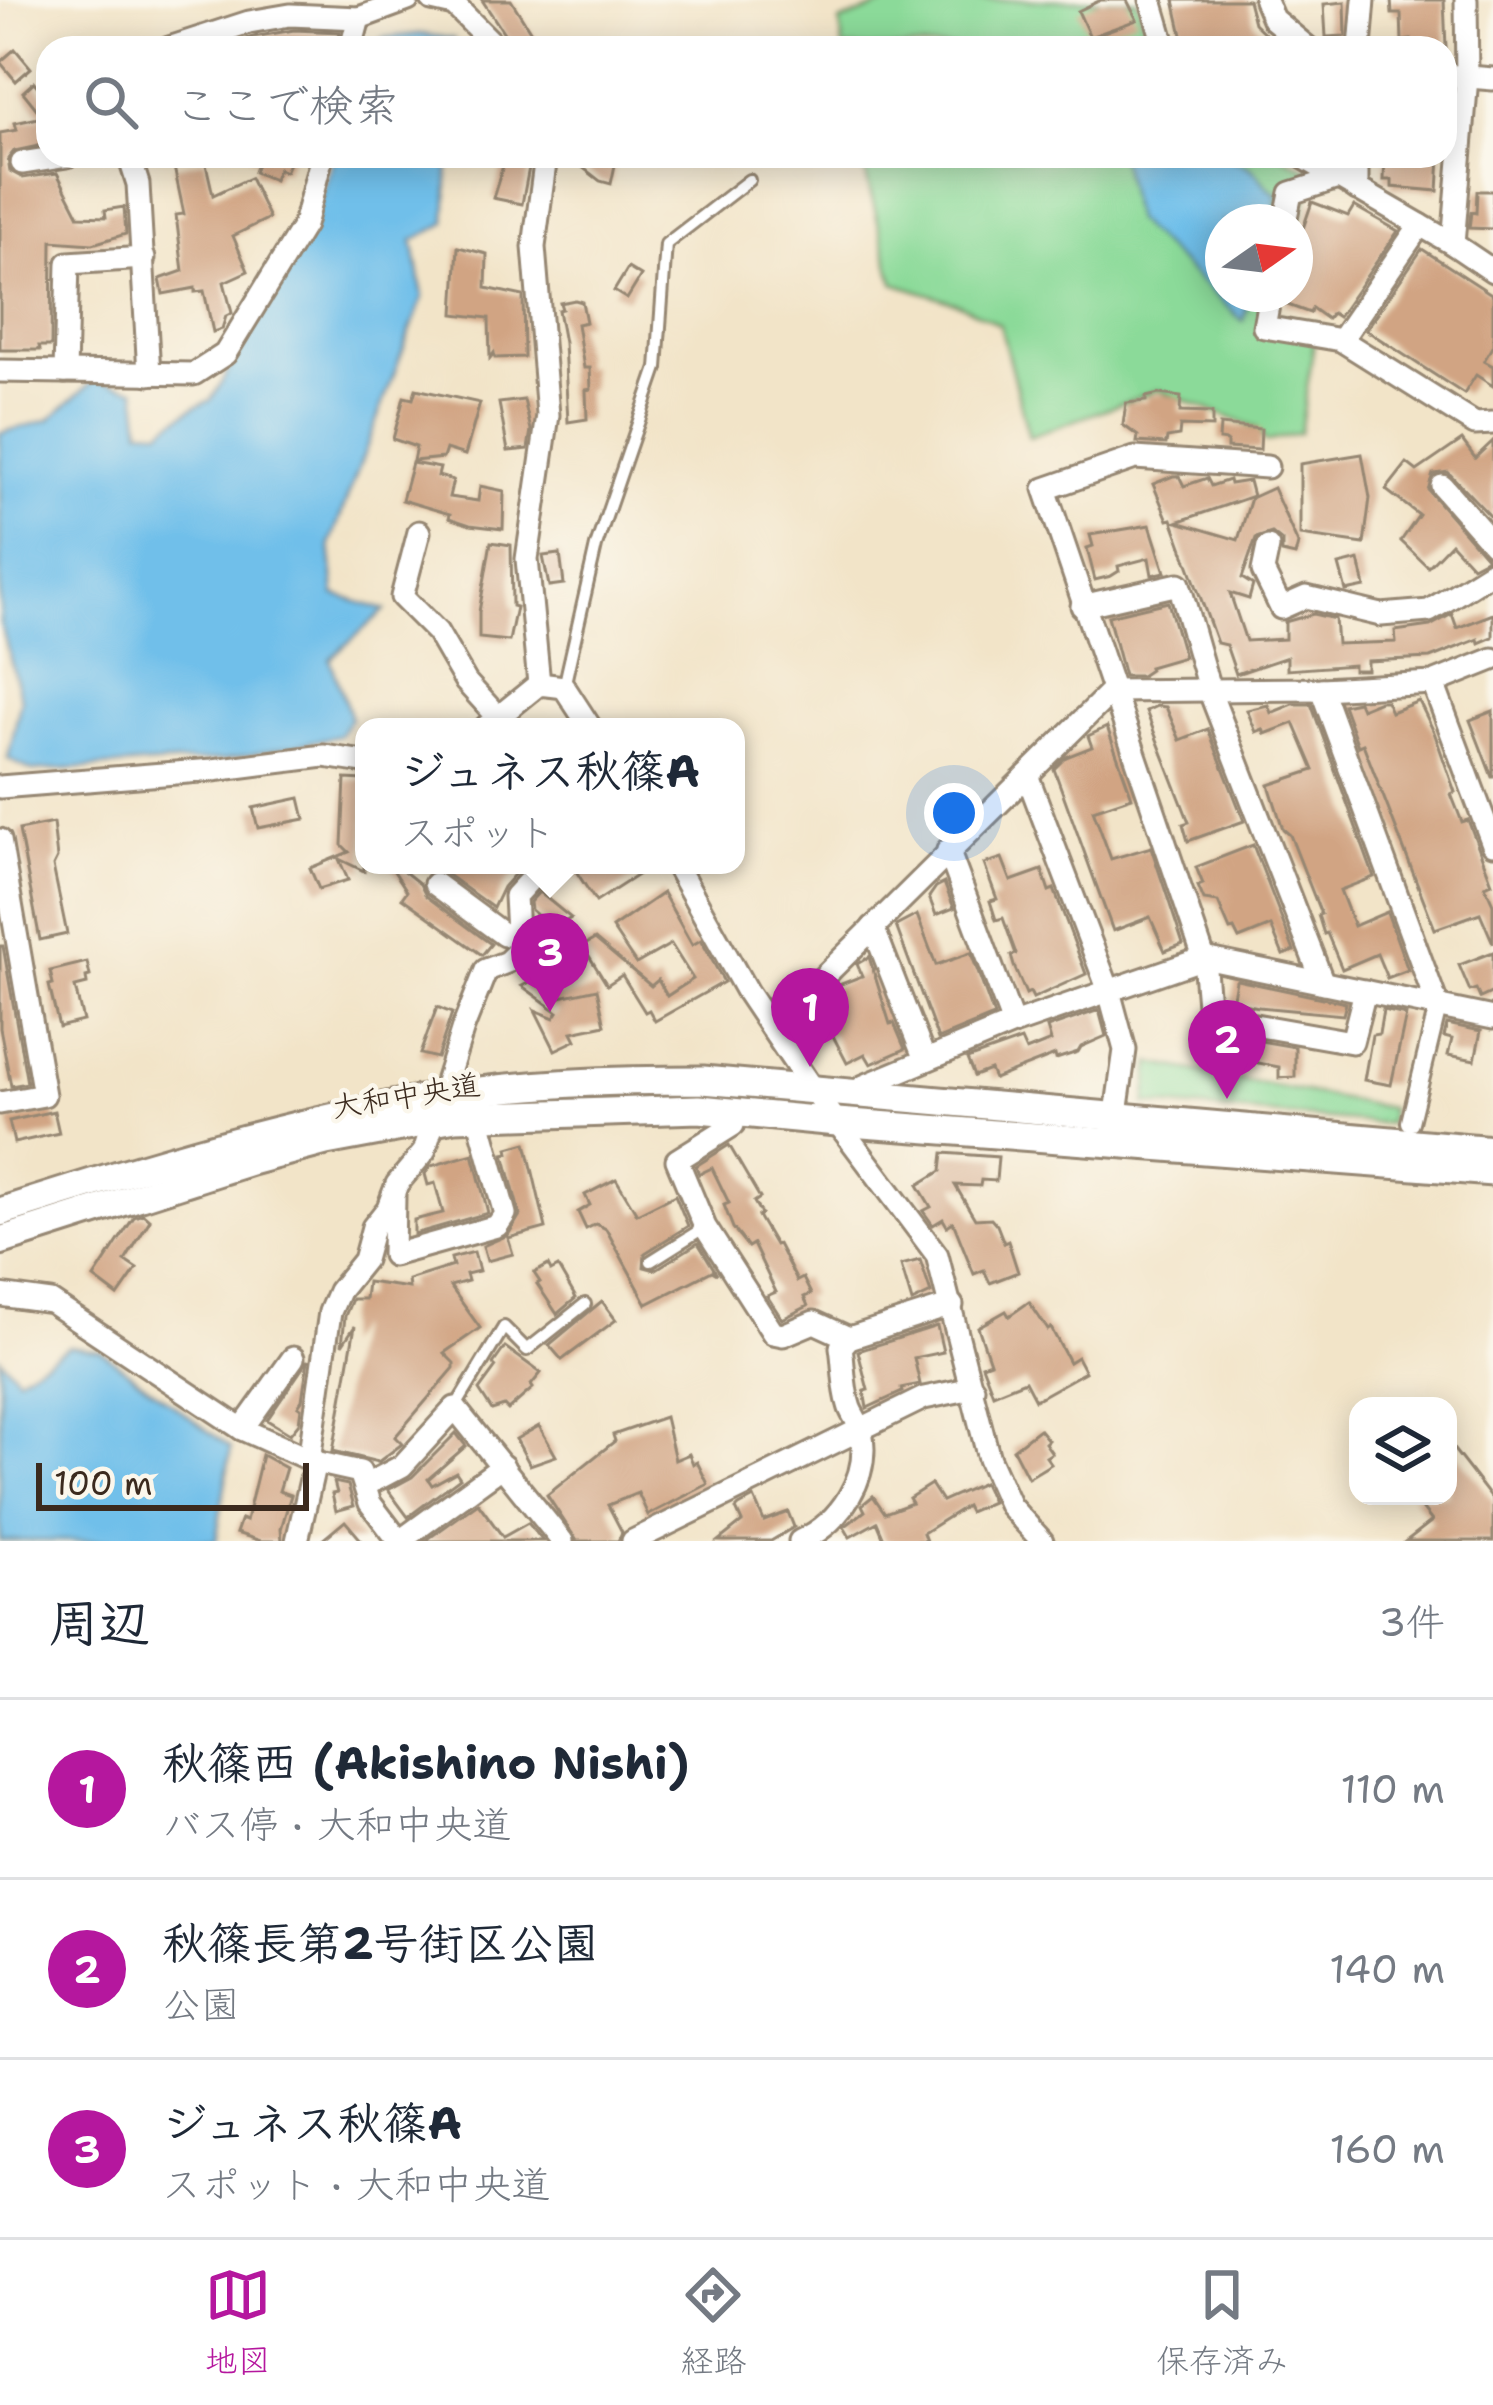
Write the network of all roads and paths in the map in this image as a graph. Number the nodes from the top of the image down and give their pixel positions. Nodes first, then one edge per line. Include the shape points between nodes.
1 (408, 0) edge
2 (1151, 0) edge
3 (1265, 0) edge
4 (1364, 0) edge
5 (1466, 0) edge
6 (450, 2) edge
7 (359, 18) junction
8 (206, 36) edge
9 (354, 36) edge
10 (484, 36) edge
11 (1162, 36) edge
12 (1294, 36) edge
13 (1361, 36) edge
14 (1457, 68) edge
15 (1457, 76) edge
16 (1493, 79) edge
17 (36, 162) edge
18 (22, 164) dead end
19 (133, 168) edge
20 (319, 168) edge
21 (544, 168) edge
22 (1321, 168) edge
23 (1353, 168) edge
24 (1455, 168) edge
25 (749, 180) dead end
26 (1347, 183) junction
27 (1289, 204) edge
28 (1420, 225) junction
29 (1454, 244) junction
30 (144, 258) junction
31 (1493, 271) edge
32 (1267, 312) edge
33 (1342, 340) junction
34 (0, 370) edge
35 (65, 372) junction
36 (149, 374) junction
37 (1493, 423) edge
38 (1267, 467) dead end
39 (1442, 486) dead end
40 (419, 532) dead end
41 (1493, 544) edge
42 (1268, 547) dead end
43 (1493, 571) edge
44 (1082, 606) junction
45 (1493, 659) edge
46 (1433, 682) junction
47 (538, 684) junction
48 (564, 687) junction
49 (1322, 689) junction
50 (1112, 691) junction
51 (1210, 692) junction
52 (489, 718) edge
53 (497, 718) edge
54 (584, 718) edge
55 (355, 761) edge
56 (1027, 775) junction
57 (0, 787) edge
58 (0, 840) edge
59 (1493, 844) edge
60 (948, 850) junction
61 (536, 874) edge
62 (681, 874) edge
63 (435, 884) dead end
64 (873, 927) junction
65 (516, 934) junction
66 (1204, 958) junction
67 (1323, 983) junction
68 (1108, 991) junction
69 (1365, 992) junction
70 (1438, 1006) junction
71 (1493, 1018) edge
72 (1013, 1024) junction
73 (773, 1027) junction
74 (925, 1060) junction
75 (904, 1084) junction
76 (813, 1090) junction
77 (0, 1103) edge
78 (440, 1108) junction
79 (734, 1111) junction
80 (478, 1116) junction
81 (837, 1122) junction
82 (1410, 1122) dead end
83 (1114, 1129) junction
84 (1493, 1150) edge
85 (1493, 1172) edge
86 (394, 1190) junction
87 (0, 1212) edge
88 (705, 1227) junction
89 (0, 1241) edge
90 (651, 1261) dead end
91 (0, 1295) edge
92 (585, 1304) dead end
93 (952, 1305) junction
94 (849, 1338) junction
95 (293, 1358) dead end
96 (973, 1388) junction
97 (455, 1408) junction
98 (860, 1427) junction
99 (242, 1430) junction
100 (314, 1462) junction
101 (503, 1466) junction
102 (366, 1485) junction
103 (297, 1541) edge
104 (400, 1541) edge
105 (562, 1541) edge
106 (633, 1541) edge
107 (800, 1541) edge
108 (1042, 1541) edge

1 - 7 street
2 - 11 street
3 - 12 street
4 - 13 street
5 - 14 street
6 - 10 street
7 - 8 street via 290,15
7 - 9 street
15 - 16 street
17 - 18 street
19 - 30 street
20 - 36 street via 304,225 224,354 194,374
21 - 47 street via 534,247 548,415 527,559
22 - 26 street
23 - 26 street
24 - 29 street
25 - 48 lane via 667,244 657,368 596,546
26 - 27 street via 1291,194
26 - 28 street
28 - 29 street
28 - 33 street
29 - 31 street
30 - 35 street via 68,262
30 - 36 street
32 - 33 street via 1264,327
33 - 37 street via 1475,424
34 - 35 street
35 - 36 street
38 - 44 street via 1135,458 1045,489
39 - 41 street
40 - 52 street via 402,597 437,632
42 - 43 street via 1264,571 1281,608 1306,598 1381,615 1429,611
44 - 50 street
44 - 51 street via 1179,584
45 - 46 street
46 - 49 street
46 - 59 street
47 - 48 street
47 - 53 street
48 - 54 street
49 - 51 street
49 - 70 street
50 - 51 street
50 - 56 street
50 - 66 street
51 - 67 street
55 - 57 street via 323,756
56 - 60 street
56 - 68 street
58 - 77 street via 44,1095
60 - 64 street
60 - 72 street
61 - 65 street via 515,896
62 - 73 street
63 - 65 street via 504,935
64 - 73 street
64 - 74 street
65 - 78 street via 518,951 486,970
66 - 67 street
66 - 68 street
66 - 69 street via 1209,1017 1352,1042
67 - 69 street
68 - 72 street
68 - 83 street via 1125,1050
69 - 70 street
70 - 71 street
70 - 82 street
72 - 74 street
73 - 76 street
74 - 75 street
75 - 76 street, 大和中央道 via 853,1095
75 - 83 street, 大和中央道
76 - 78 street, 大和中央道 via 596,1080
76 - 81 street
78 - 80 street, 大和中央道
78 - 86 street via 424,1152
78 - 87 street, 大和中央道 via 183,1156
78 - 89 street, 大和中央道
79 - 80 street, 大和中央道
79 - 81 street, 大和中央道
79 - 88 street via 733,1125 677,1160
80 - 86 street via 505,1214 497,1226 393,1255
81 - 83 street, 大和中央道
81 - 93 street via 937,1255
83 - 84 street
83 - 85 street
86 - 100 street via 330,1312
88 - 90 lane
88 - 94 street via 773,1334 814,1322
91 - 99 street via 51,1302
92 - 97 lane via 527,1350 504,1327
93 - 94 street
93 - 96 street
94 - 98 street via 842,1347 846,1386
95 - 99 street
96 - 98 street via 924,1398
96 - 108 street via 1010,1506
97 - 101 street
97 - 102 street via 402,1466
98 - 106 street
98 - 107 street via 857,1479 843,1508
99 - 100 street
100 - 102 street via 359,1472
100 - 103 street
101 - 104 street
101 - 105 street
102 - 104 street

